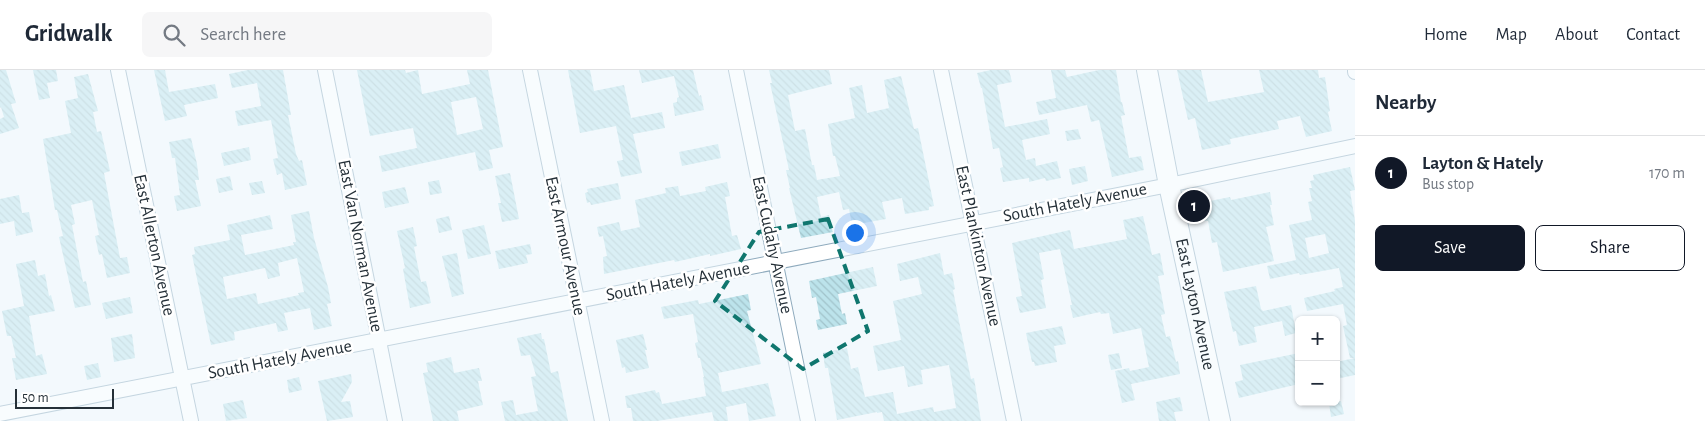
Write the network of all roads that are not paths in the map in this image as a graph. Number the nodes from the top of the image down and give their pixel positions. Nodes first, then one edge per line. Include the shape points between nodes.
1 (118, 70) edge
2 (325, 70) edge
3 (530, 70) edge
4 (736, 70) edge
5 (941, 70) edge
6 (1147, 70) edge
7 (1355, 146) edge
8 (1169, 185) junction
9 (972, 223) junction
10 (776, 262) junction
11 (577, 302) junction
12 (379, 341) junction
13 (182, 378) junction
14 (0, 414) edge
15 (191, 421) edge
16 (395, 421) edge
17 (602, 421) edge
18 (808, 421) edge
19 (1014, 421) edge
20 (1220, 421) edge

1 - 13 street, East Allerton Avenue
2 - 12 street, East Van Norman Avenue
3 - 11 street, East Armour Avenue
4 - 10 street, East Cudahy Avenue
5 - 9 street, East Plankinton Avenue
6 - 8 main road, East Layton Avenue
7 - 8 street, South Hately Avenue
8 - 9 street, South Hately Avenue
8 - 20 main road, East Layton Avenue
9 - 10 street, South Hately Avenue
9 - 19 street, East Plankinton Avenue
10 - 11 street, South Hately Avenue
10 - 18 street, East Cudahy Avenue
11 - 12 street, South Hately Avenue
11 - 17 street, East Armour Avenue
12 - 13 street, South Hately Avenue
12 - 16 street, East Van Norman Avenue
13 - 14 street, South Hately Avenue
13 - 15 street, East Allerton Avenue

